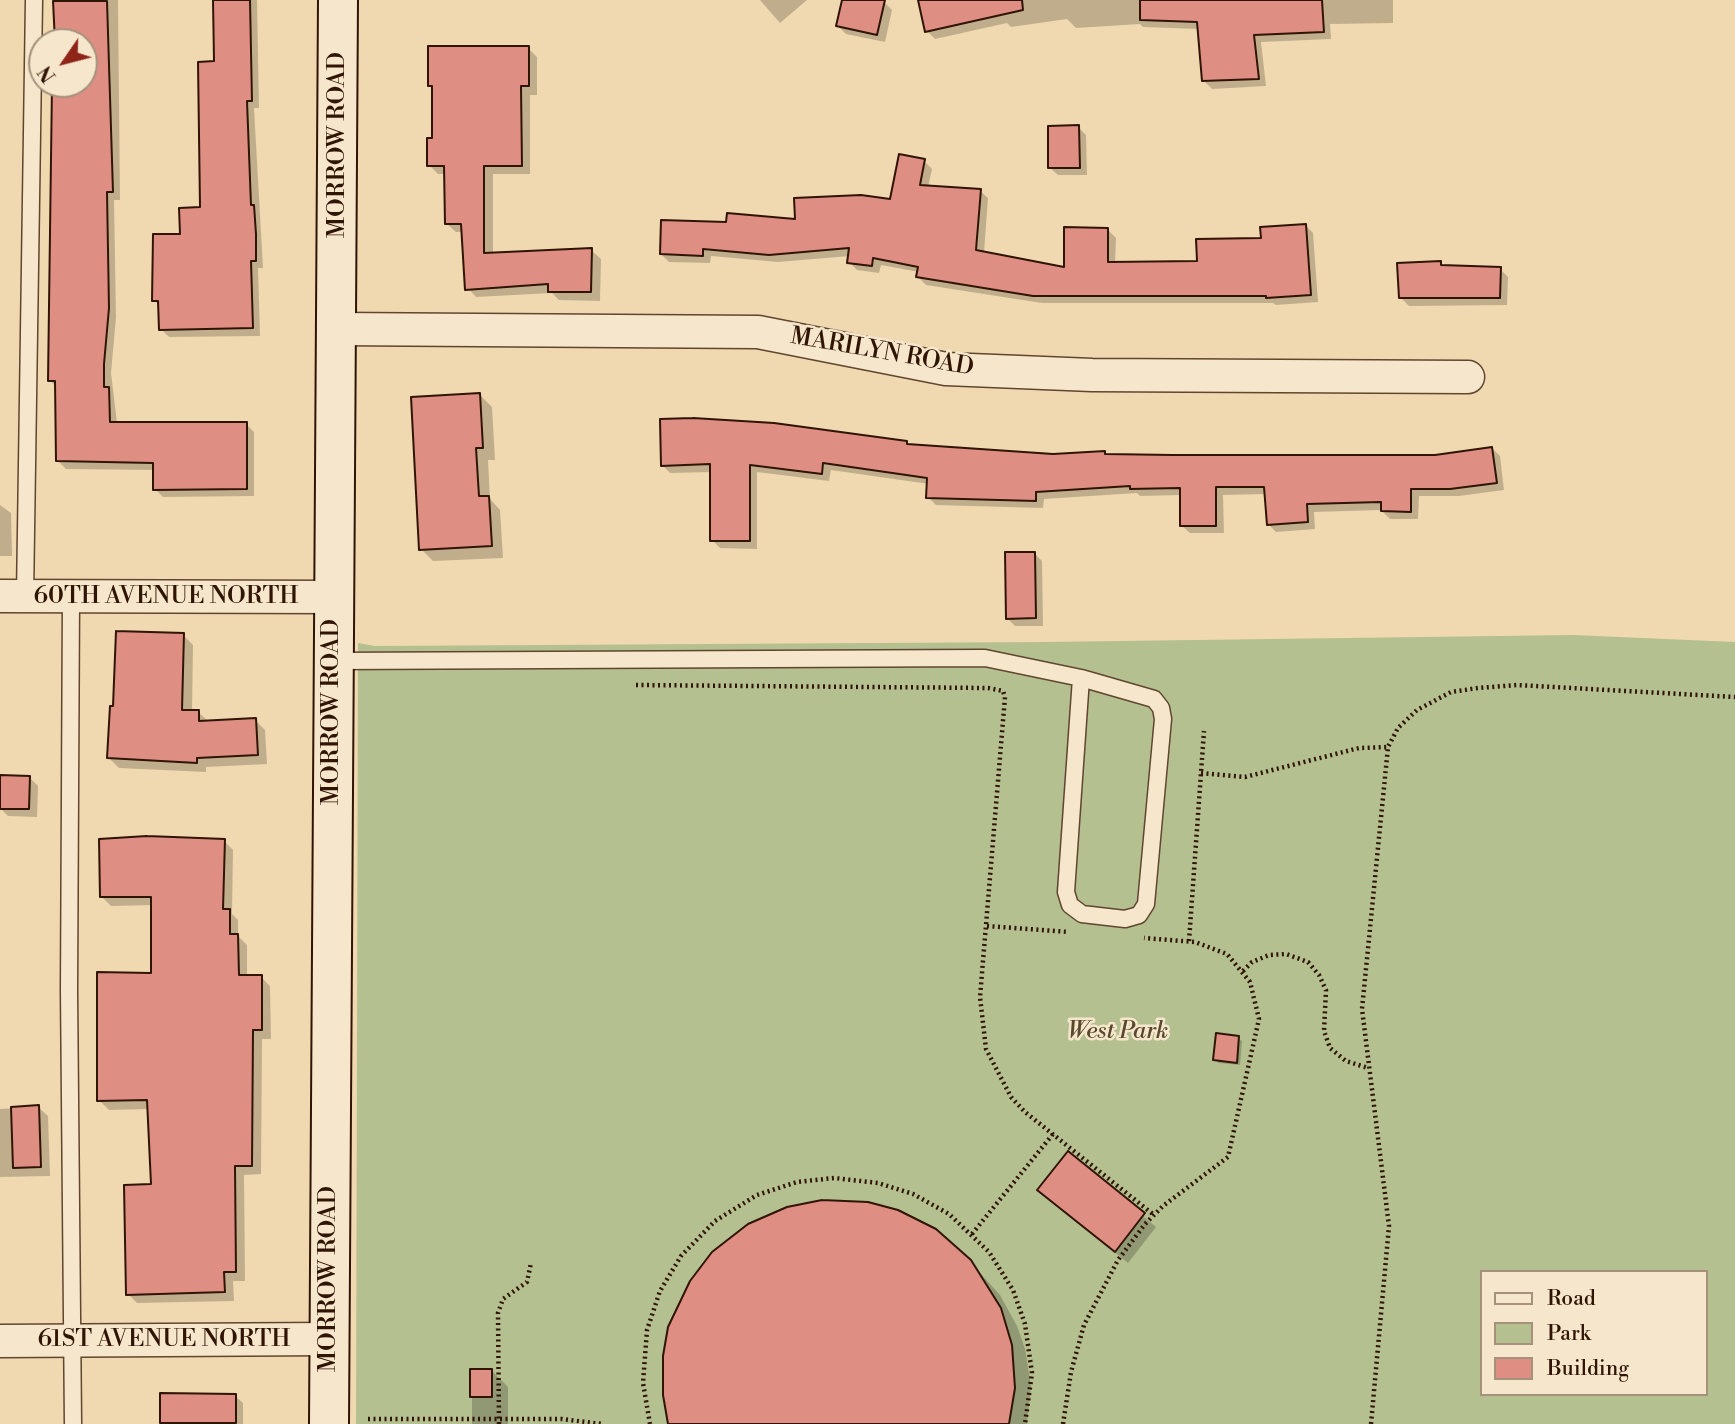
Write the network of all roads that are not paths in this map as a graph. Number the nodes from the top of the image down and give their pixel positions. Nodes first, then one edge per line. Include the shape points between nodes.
1 (34, 0) edge
2 (338, 0) edge
3 (338, 329) junction
4 (1468, 377) dead end
5 (13, 596) edge
6 (71, 596) junction
7 (333, 597) junction
8 (331, 661) junction
9 (1081, 678) junction
10 (74, 1339) junction
11 (329, 1339) junction
12 (0, 1341) edge
13 (73, 1424) edge
14 (329, 1424) edge

1 - 5 lane via 29,443
2 - 3 street, MORROW ROAD
3 - 4 street, MARILYN ROAD via 758,332 946,369 1092,375
3 - 7 street, MORROW ROAD
5 - 6 street, 60TH AVENUE NORTH
6 - 7 street, 60TH AVENUE NORTH
6 - 10 lane via 69,990
7 - 8 street, MORROW ROAD
8 - 9 lane via 985,658
8 - 11 street, MORROW ROAD
9 - 9 lane via 1154,699 1161,708 1146,904 1139,915 1125,919 1082,914 1070,905 1066,892
10 - 11 street, 61ST AVENUE NORTH
10 - 12 street, 61ST AVENUE NORTH
10 - 13 lane
11 - 14 street, MORROW ROAD

